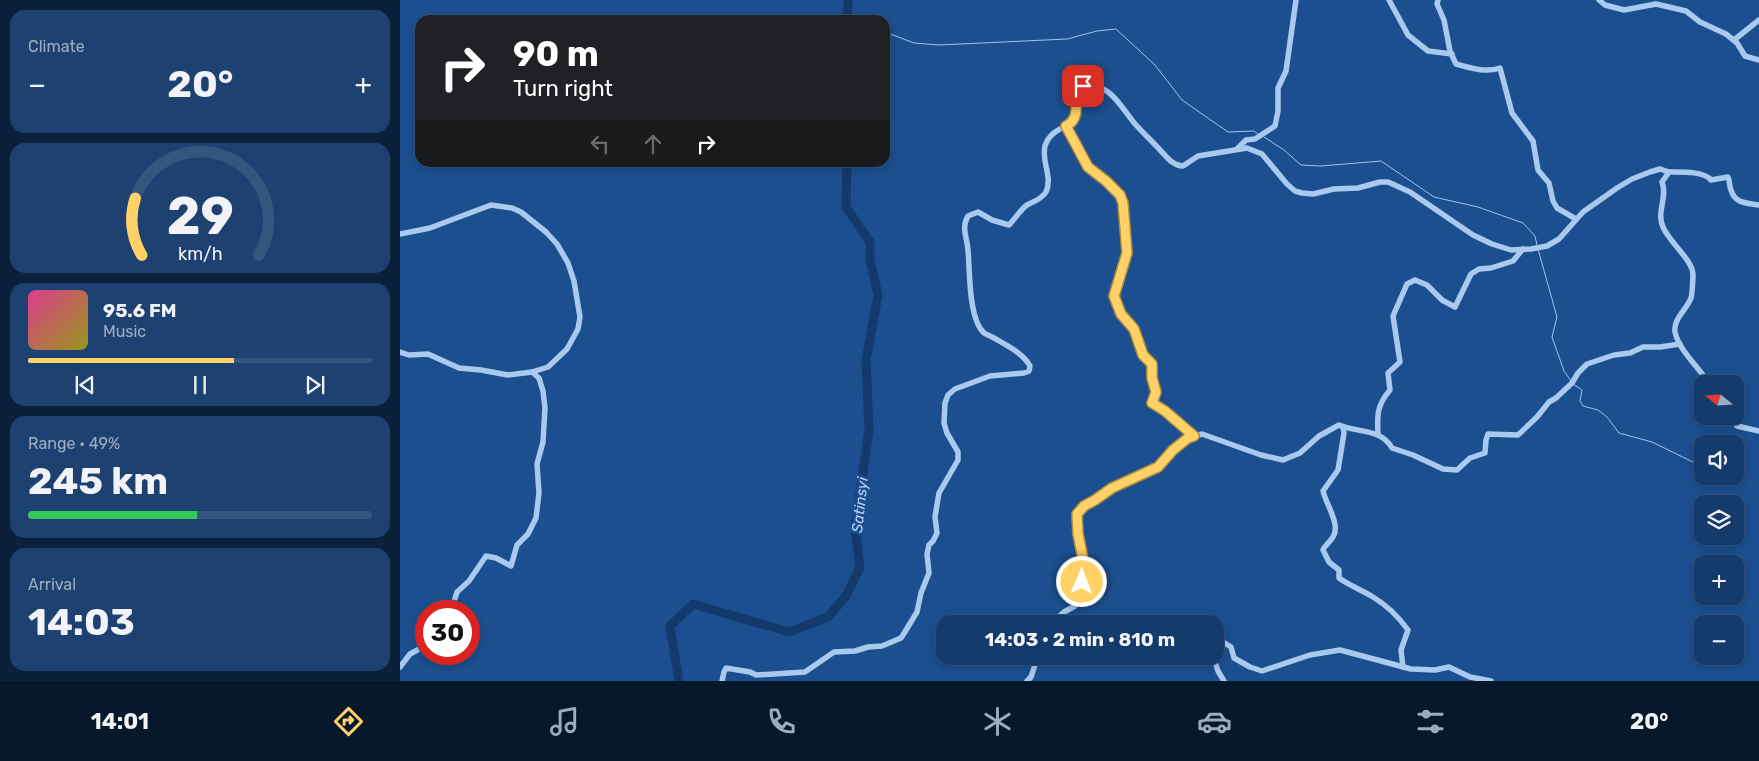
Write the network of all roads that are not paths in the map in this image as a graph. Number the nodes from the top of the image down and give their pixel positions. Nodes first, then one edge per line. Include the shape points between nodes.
1 (1296, 0) edge
2 (1389, 0) edge
3 (1438, 0) edge
4 (1599, 0) edge
5 (1759, 20) edge
6 (1734, 40) junction
7 (1452, 54) junction
8 (1759, 60) edge
9 (1066, 126) junction
10 (1237, 149) junction
11 (1669, 172) junction
12 (1759, 205) edge
13 (1576, 219) junction
14 (400, 234) edge
15 (1523, 249) junction
16 (1680, 344) junction
17 (400, 352) edge
18 (532, 372) junction
19 (1702, 375) edge
20 (1736, 425) edge
21 (1343, 427) junction
22 (1759, 431) edge
23 (1378, 434) junction
24 (1194, 436) junction
25 (454, 600) edge
26 (1059, 615) edge
27 (1224, 642) edge
28 (415, 651) edge
29 (1035, 665) edge
30 (1217, 665) edge
31 (400, 667) edge
32 (1403, 667) junction
33 (756, 678) edge
34 (722, 681) edge
35 (1027, 681) edge
36 (1224, 681) edge
37 (1491, 681) edge

1 - 10 street via 1286,71 1278,88 1275,126 1255,139 1246,140
2 - 7 street via 1408,36 1428,50
3 - 7 street
4 - 6 street via 1624,10 1656,4 1683,10
5 - 6 street
6 - 8 street via 1746,56
7 - 13 street via 1456,64 1469,68 1500,68 1512,113 1533,142 1538,170 1549,183 1552,201 1557,208
9 - 10 street via 1075,116 1079,89 1095,85 1116,99 1136,126 1177,165 1183,166 1198,156
9 - 24 street via 1088,167 1120,195 1123,203 1127,253 1114,296 1121,314 1134,329 1143,355 1152,364 1156,392 1152,403
9 - 33 street via 1052,134 1044,149 1049,176 1043,196 1026,206 1009,225 978,212 968,216 965,223 976,322 984,333 1007,345 1030,366 1024,373 993,375 955,389 948,395 944,425 958,452 958,460 939,493 935,512 937,533 929,545 929,573 917,612 901,638 882,646 834,652 805,672
10 - 15 street via 1247,148 1262,154 1287,184 1299,192 1316,193 1388,182 1410,192 1476,237 1507,249
11 - 12 street via 1699,173 1708,175 1712,180 1728,177 1738,201
11 - 13 street via 1656,170 1632,179
11 - 16 street via 1662,182 1661,221 1671,241 1691,266 1693,276 1690,299 1676,327
13 - 15 street via 1547,246
14 - 18 street via 430,228 491,205 521,212 546,232 568,263 580,317 568,349 548,367
15 - 23 street via 1513,261 1470,274 1455,307 1442,300 1427,285 1415,280 1407,284 1393,316 1400,362 1388,373 1390,390 1377,413
16 - 19 street
16 - 23 street via 1643,347 1588,364 1518,435 1488,434 1485,454 1470,458 1457,470 1443,469 1392,448
17 - 18 street via 428,354 459,368 508,375
18 - 25 street via 539,378 545,408 543,442 537,464 539,493 536,518 528,534 517,545 511,566 486,556 457,592
20 - 22 street
21 - 23 street
21 - 24 street via 1339,425 1283,460 1202,434
21 - 32 street via 1338,470 1323,490 1336,527 1333,537 1322,550 1339,570 1339,578 1383,604 1408,630 1402,650
24 - 26 street via 1173,450 1158,467 1112,488 1077,514 1083,559 1083,595 1075,606
27 - 32 street via 1231,647 1234,658 1262,670 1310,655 1340,650
28 - 31 street
29 - 35 street
30 - 36 street
32 - 37 street via 1435,670 1449,667 1470,677
33 - 34 street via 750,672 726,668

